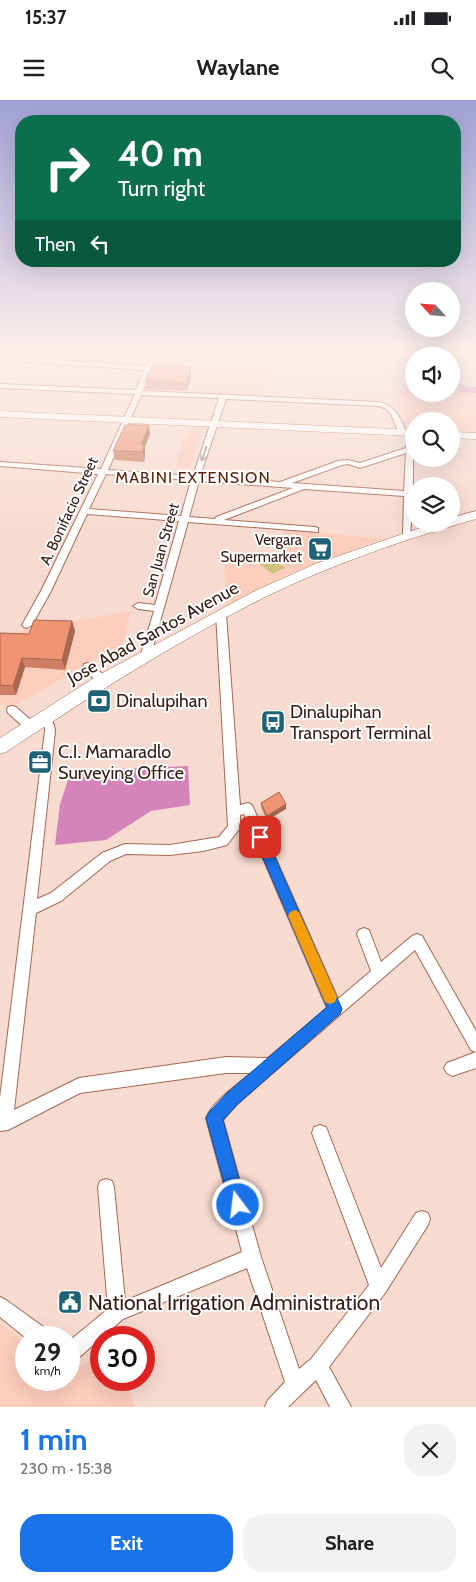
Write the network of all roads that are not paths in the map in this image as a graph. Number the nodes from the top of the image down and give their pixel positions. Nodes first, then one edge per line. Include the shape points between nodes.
1 (132, 412) edge
2 (218, 412) edge
3 (395, 412) edge
4 (0, 414) edge
5 (128, 420) junction
6 (214, 424) junction
7 (405, 427) edge
8 (405, 433) edge
9 (460, 435) edge
10 (476, 436) edge
11 (405, 451) edge
12 (0, 464) edge
13 (103, 472) junction
14 (196, 478) junction
15 (281, 484) junction
16 (303, 486) junction
17 (405, 494) edge
18 (85, 511) junction
19 (476, 515) edge
20 (184, 519) junction
21 (460, 519) edge
22 (216, 521) junction
23 (315, 530) dead end
24 (408, 532) edge
25 (417, 532) edge
26 (407, 536) junction
27 (138, 606) dead end
28 (159, 608) junction
29 (221, 614) junction
30 (28, 625) dead end
31 (146, 654) junction
32 (88, 667) dead end
33 (103, 680) junction
34 (12, 710) dead end
35 (36, 722) junction
36 (0, 747) edge
37 (234, 811) junction
38 (30, 909) junction
39 (364, 934) dead end
40 (378, 971) junction
41 (335, 1009) junction
42 (476, 1045) edge
43 (476, 1060) edge
44 (271, 1066) junction
45 (452, 1068) dead end
46 (3, 1123) edge
47 (320, 1133) dead end
48 (106, 1188) dead end
49 (422, 1219) dead end
50 (252, 1257) junction
51 (379, 1287) junction
52 (0, 1306) edge
53 (117, 1313) junction
54 (26, 1326) edge
55 (80, 1344) edge
56 (318, 1366) junction
57 (295, 1385) junction
58 (275, 1407) edge
59 (341, 1407) edge

1 - 5 street, A. Bonifacio Street
2 - 6 street, San Juan Street
3 - 7 street
4 - 5 main road
5 - 6 main road
5 - 13 street, A. Bonifacio Street
6 - 8 main road
6 -> 14 street, San Juan Street
9 - 10 main road
11 - 15 street via 360,466 341,463
12 - 13 street
13 - 14 street
13 - 18 street, A. Bonifacio Street
14 - 15 street
14 - 20 street, San Juan Street
15 - 16 street
16 - 17 street
16 - 22 street
18 - 20 street
18 - 30 street, A. Bonifacio Street
19 - 21 main road
20 - 22 street
20 - 28 street, San Juan Street
22 - 23 street
24 - 26 street
25 - 26 main road, Jose Abad Santos Avenue
26 - 29 main road, Jose Abad Santos Avenue via 320,567
27 - 28 street
28 - 31 street, San Juan Street
29 - 31 main road, Jose Abad Santos Avenue
29 - 37 street
31 - 33 main road, Jose Abad Santos Avenue
32 - 33 street
33 - 35 main road, Jose Abad Santos Avenue
34 - 35 street
35 - 36 main road, Jose Abad Santos Avenue
35 - 38 street via 50,727 50,731
37 - 38 street via 234,828 223,841 170,850 125,850 106,857 56,897
37 - 41 street via 248,808
38 - 46 street
39 - 40 street
40 - 41 street
40 - 42 street via 417,940
41 - 44 street
43 - 45 street
44 - 46 street via 226,1065 79,1086
44 - 50 street via 232,1098 214,1118
47 - 51 street
48 - 53 street
49 - 51 street
50 - 53 street
50 - 57 street
51 - 56 street
52 - 54 street
53 - 55 street
56 - 57 street
56 - 59 street
57 - 58 street

